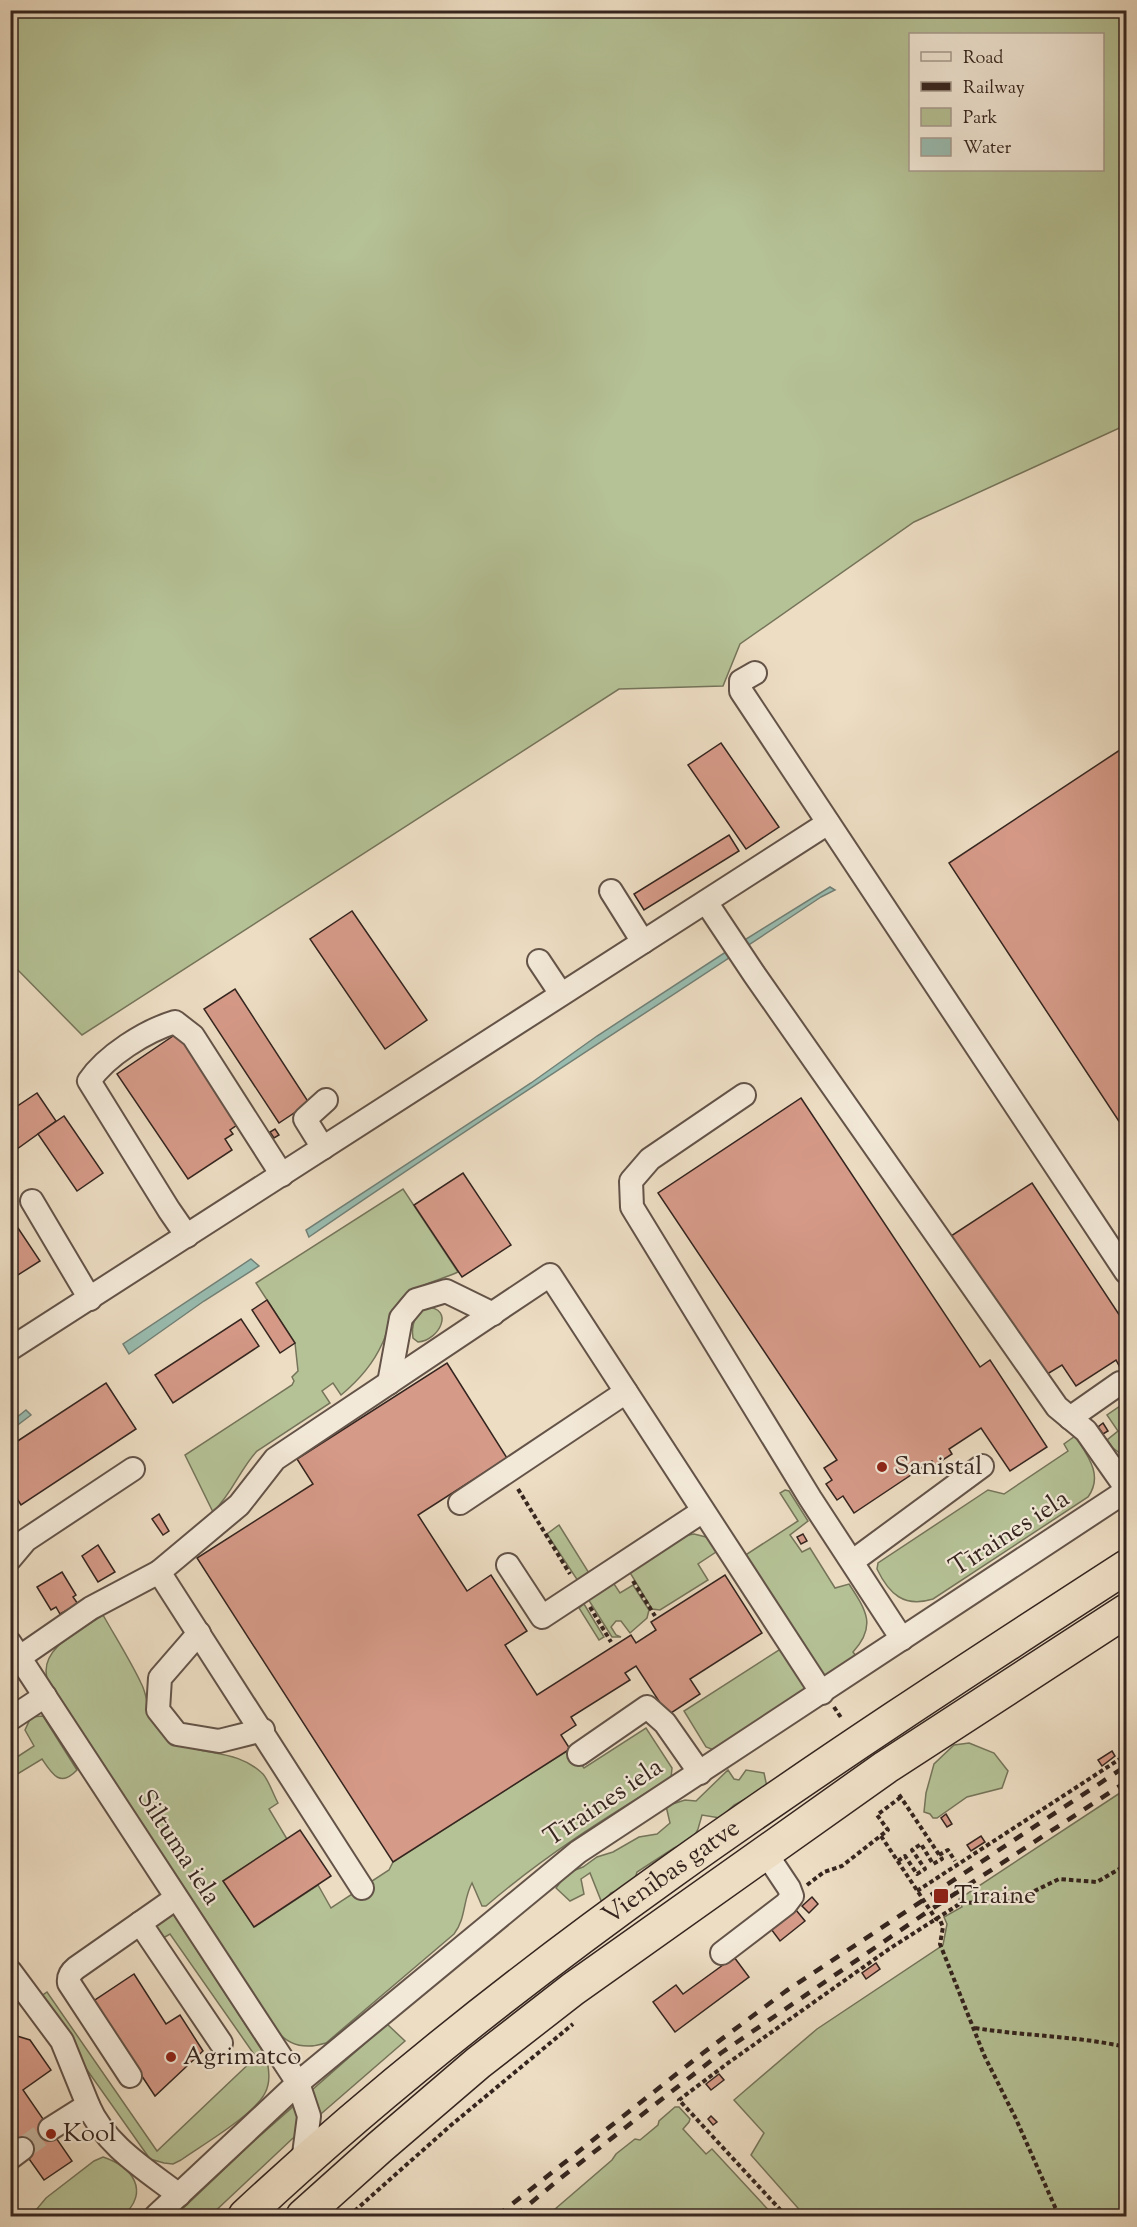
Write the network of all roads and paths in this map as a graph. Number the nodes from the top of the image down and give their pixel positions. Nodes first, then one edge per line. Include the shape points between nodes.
1 (755, 673) dead end
2 (828, 823) junction
3 (611, 891) dead end
4 (706, 902) junction
5 (643, 942) junction
6 (539, 961) dead end
7 (561, 994) junction
8 (744, 1095) dead end
9 (326, 1100) dead end
10 (323, 1148) junction
11 (282, 1175) junction
12 (32, 1201) dead end
13 (187, 1236) junction
14 (1126, 1272) edge
15 (90, 1299) junction
16 (493, 1314) junction
17 (10, 1349) edge
18 (389, 1383) junction
19 (1120, 1383) dead end
20 (626, 1392) junction
21 (1070, 1418) junction
22 (982, 1466) dead end
23 (133, 1469) dead end
24 (525, 1482) dead end
25 (1126, 1490) edge
26 (460, 1503) dead end
27 (704, 1511) junction
28 (10, 1559) edge
29 (853, 1561) junction
30 (622, 1564) junction
31 (508, 1565) dead end
32 (1126, 1566) edge
33 (159, 1572) junction
34 (580, 1592) junction
35 (1126, 1611) edge
36 (655, 1616) dead end
37 (199, 1633) junction
38 (902, 1639) junction
39 (611, 1642) dead end
40 (15, 1650) edge
41 (822, 1693) junction
42 (45, 1696) junction
43 (10, 1719) edge
44 (262, 1730) junction
45 (579, 1754) dead end
46 (1126, 1755) edge
47 (700, 1773) junction
48 (881, 1836) junction
49 (765, 1852) junction
50 (939, 1855) junction
51 (898, 1861) junction
52 (955, 1862) dead end
53 (1126, 1865) edge
54 (804, 1887) dead end
55 (362, 1888) dead end
56 (918, 1891) junction
57 (176, 1898) junction
58 (936, 1919) junction
59 (140, 1923) junction
60 (722, 1953) dead end
61 (10, 1971) edge
62 (575, 2022) dead end
63 (975, 2028) junction
64 (221, 2043) dead end
65 (1126, 2047) edge
66 (130, 2076) dead end
67 (298, 2083) junction
68 (88, 2105) junction
69 (50, 2129) tunnel mouth
70 (303, 2162) junction
71 (179, 2195) junction
72 (156, 2217) edge
73 (245, 2217) edge
74 (303, 2217) edge
75 (349, 2217) edge
76 (786, 2217) edge
77 (1059, 2217) edge

1 - 2 street via 741,681 741,691
2 - 4 street
2 - 14 street
3 - 5 street
4 - 5 street
4 - 21 street via 1050,1398
5 - 7 street
6 - 7 street
7 - 10 street
8 - 29 street via 650,1159 631,1181 632,1207 810,1498
9 - 10 street via 305,1119
10 - 11 street
11 - 13 street
11 - 13 street via 193,1036 175,1022 154,1028 98,1068 89,1081
12 - 15 street
13 - 15 street
15 - 17 street
16 - 18 street
16 - 18 street via 446,1291 416,1300 401,1317
16 - 20 street via 550,1275
18 - 33 street via 275,1459 239,1505
19 - 21 street
20 - 26 street
20 - 27 street
21 - 25 street via 1086,1431
22 - 29 street
23 - 28 street via 26,1540
24 - 34 path via 518,1490
25 - 38 street, Tīraines iela
27 - 30 street
27 - 41 street
29 - 38 street
30 - 34 street
30 - 36 path
31 - 34 street via 542,1617
32 - 70 highway, Vienības gatve via 632,1899 540,1968
33 - 37 street
33 - 40 street
34 - 39 path
35 - 49 highway, Vienības gatve via 886,1767
37 - 44 street
37 - 44 street via 160,1678 158,1710 177,1734 219,1741
38 - 41 street, Tīraines iela
40 - 42 street, Siltuma iela
41 - 47 street, Tīraines iela
42 - 43 street
42 - 57 street, Siltuma iela
44 - 55 street
45 - 47 street via 647,1707 665,1724
46 - 56 path
47 - 67 street, Tīraines iela via 578,1852
48 - 50 path via 888,1830 877,1815 900,1795
48 - 51 path
48 - 54 path via 842,1866 824,1872
49 - 60 street via 792,1896
49 - 74 highway, Vienības gatve via 573,1989 380,2147
50 - 51 path via 942,1859 933,1864 921,1844 912,1850 925,1869 917,1874 905,1856
50 - 52 path via 948,1850
51 - 56 path
53 - 58 path via 1096,1882 1059,1879 1014,1901 961,1903
56 - 58 path
57 - 59 street
57 - 67 street, Siltuma iela
58 - 63 path via 944,1927 940,1944
58 - 76 path via 679,2100
59 - 64 street
59 - 66 street via 76,1968 69,1979
61 - 68 street via 62,2042
62 - 75 path
63 - 65 path
63 - 77 path
67 - 70 street, Siltuma iela via 309,2116
67 - 71 street, Tīraines iela
68 - 69 street
68 - 71 street via 94,2121 111,2140
70 - 73 highway, Vienības gatve
71 - 72 street, Tīraines iela

